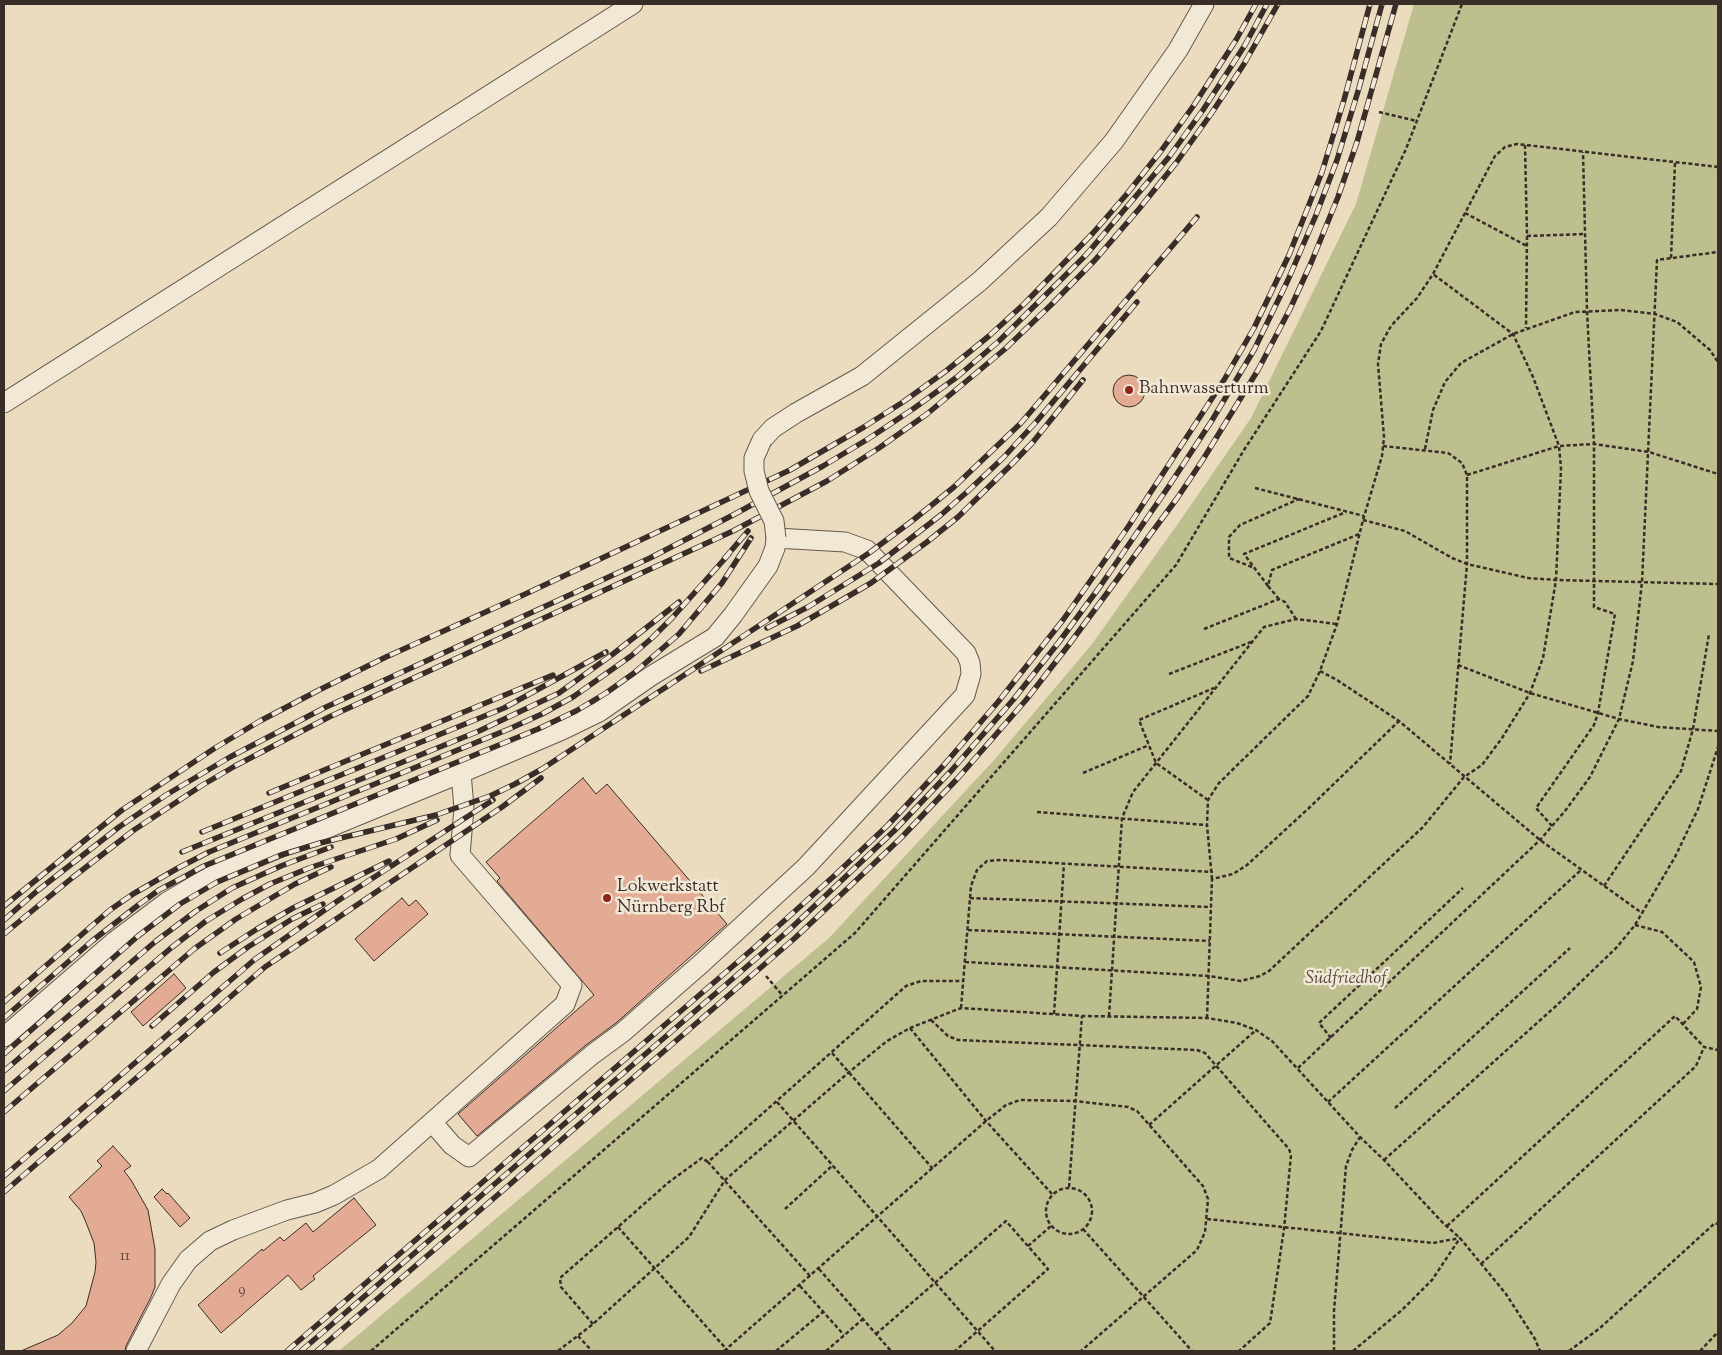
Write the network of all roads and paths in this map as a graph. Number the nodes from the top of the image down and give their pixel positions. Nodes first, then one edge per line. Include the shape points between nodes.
1 (633, 4) edge
2 (1204, 4) edge
3 (1462, 4) edge
4 (1379, 112) dead end
5 (1417, 121) junction
6 (1525, 145) junction
7 (1583, 152) junction
8 (1674, 162) junction
9 (1718, 167) edge
10 (1465, 213) junction
11 (1585, 234) junction
12 (1527, 236) junction
13 (1527, 246) junction
14 (1718, 252) edge
15 (1671, 258) junction
16 (1433, 274) junction
17 (1587, 311) junction
18 (1655, 314) junction
19 (1526, 329) junction
20 (1513, 334) junction
21 (1718, 362) edge
22 (4, 403) edge
23 (1594, 444) junction
24 (1383, 446) junction
25 (1559, 446) junction
26 (1425, 449) junction
27 (1649, 452) junction
28 (1718, 474) edge
29 (1467, 475) junction
30 (1255, 488) dead end
31 (1299, 499) junction
32 (1346, 512) junction
33 (1364, 516) junction
34 (1363, 520) junction
35 (1359, 534) junction
36 (776, 538) junction
37 (1467, 564) junction
38 (1254, 568) junction
39 (1556, 580) junction
40 (1595, 581) junction
41 (1642, 582) junction
42 (1718, 584) edge
43 (1268, 586) junction
44 (1279, 599) junction
45 (1296, 619) junction
46 (1337, 624) junction
47 (1204, 629) dead end
48 (1709, 634) dead end
49 (1253, 642) junction
50 (1458, 665) junction
51 (1320, 671) junction
52 (1169, 674) dead end
53 (1216, 688) junction
54 (1530, 693) junction
55 (1598, 713) junction
56 (1619, 719) junction
57 (1399, 721) junction
58 (1693, 729) junction
59 (1718, 731) edge
60 (1149, 746) junction
61 (1718, 747) edge
62 (1156, 763) junction
63 (1450, 764) junction
64 (461, 773) junction
65 (1083, 773) dead end
66 (1464, 776) junction
67 (1208, 800) junction
68 (1037, 812) dead end
69 (1122, 818) junction
70 (1207, 825) junction
71 (1552, 826) junction
72 (1540, 840) junction
73 (1064, 864) junction
74 (1119, 867) junction
75 (1581, 870) junction
76 (1213, 872) junction
77 (1212, 879) junction
78 (1604, 886) junction
79 (1463, 888) dead end
80 (970, 898) junction
81 (1061, 902) junction
82 (1117, 904) junction
83 (1211, 907) junction
84 (1642, 913) junction
85 (1635, 925) junction
86 (968, 930) junction
87 (1059, 934) junction
88 (1114, 937) junction
89 (1210, 941) junction
90 (1570, 948) dead end
91 (965, 962) junction
92 (1057, 968) junction
93 (1112, 970) junction
94 (766, 976) dead end
95 (1209, 976) junction
96 (963, 981) junction
97 (783, 996) junction
98 (961, 1008) junction
99 (1054, 1014) junction
100 (1082, 1016) junction
101 (1108, 1016) junction
102 (1207, 1018) junction
103 (931, 1020) junction
104 (1682, 1025) junction
105 (910, 1028) junction
106 (1256, 1030) junction
107 (4, 1036) edge
108 (1331, 1038) junction
109 (1079, 1045) junction
110 (1704, 1047) junction
111 (1718, 1050) edge
112 (831, 1053) junction
113 (1216, 1066) junction
114 (1298, 1069) junction
115 (848, 1073) junction
116 (777, 1101) junction
117 (1075, 1101) junction
118 (1328, 1102) junction
119 (1395, 1108) dead end
120 (794, 1120) junction
121 (986, 1121) junction
122 (432, 1122) junction
123 (1150, 1125) junction
124 (1360, 1137) junction
125 (1384, 1160) junction
126 (708, 1162) junction
127 (833, 1165) junction
128 (933, 1169) junction
129 (725, 1180) junction
130 (1069, 1187) junction
131 (1052, 1194) junction
132 (785, 1208) dead end
133 (878, 1217) junction
134 (1207, 1220) junction
135 (1718, 1224) edge
136 (1051, 1226) junction
137 (1447, 1226) junction
138 (618, 1227) junction
139 (1084, 1229) junction
140 (1284, 1229) junction
141 (1340, 1232) junction
142 (1460, 1238) junction
143 (1028, 1246) junction
144 (1482, 1264) junction
145 (655, 1269) junction
146 (819, 1269) junction
147 (810, 1276) junction
148 (935, 1283) junction
149 (800, 1285) junction
150 (1145, 1296) junction
151 (823, 1311) junction
152 (862, 1319) junction
153 (593, 1324) junction
154 (978, 1332) junction
155 (1718, 1332) edge
156 (876, 1334) junction
157 (844, 1335) junction
158 (578, 1336) junction
159 (136, 1351) edge
160 (371, 1351) edge
161 (558, 1351) edge
162 (592, 1351) edge
163 (726, 1351) edge
164 (776, 1351) edge
165 (826, 1351) edge
166 (891, 1351) edge
167 (956, 1351) edge
168 (995, 1351) edge
169 (1081, 1351) edge
170 (1192, 1351) edge
171 (1239, 1351) edge
172 (1334, 1351) edge
173 (1353, 1351) edge
174 (1540, 1351) edge
175 (1569, 1351) edge
176 (1700, 1351) edge

1 - 22 lane
2 - 36 lane, bridge via 1178,50 1114,141 1049,216 980,280 862,376 796,413 773,428 762,440 754,458 754,471 759,491 774,520
3 - 5 path
4 - 5 path
5 - 97 path via 1321,331 1244,450 1176,566 856,933
6 - 7 path
6 - 10 path via 1505,147 1495,156
6 - 12 path
7 - 8 path
7 - 11 path
8 - 9 path
8 - 15 path
10 - 13 path
10 - 16 path
11 - 12 path
11 - 17 path
12 - 13 path
13 - 19 path
14 - 15 path
15 - 18 path via 1658,260
16 - 20 path
16 - 24 path via 1417,298 1391,326 1381,344 1378,364
17 - 18 path
17 - 19 path
17 - 23 path
18 - 21 path via 1677,322 1710,350
18 - 27 path
19 - 20 path
20 - 25 path
20 - 26 path via 1461,363 1445,382 1433,410
23 - 25 path
23 - 27 path
23 - 40 path
24 - 26 path
24 - 33 path
25 - 29 path
25 - 39 path
26 - 29 path via 1448,453 1462,463
27 - 28 path
27 - 41 path
29 - 37 path
30 - 31 path
31 - 32 path
31 - 38 path via 1240,525 1229,537 1229,558
32 - 33 path
32 - 38 path via 1244,554
33 - 34 path
34 - 35 path
34 - 37 path via 1404,531
35 - 43 path via 1272,570
35 - 46 path
36 - 64 lane via 768,566 715,637 599,712
36 - 122 lane via 845,542 867,550 966,653 971,674 965,695 806,867 623,1032 470,1157 452,1145
37 - 39 path via 1528,578
37 - 50 path
38 - 43 path
39 - 40 path
39 - 54 path via 1543,658
40 - 41 path
40 - 55 path via 1594,607 1615,614
41 - 42 path
41 - 56 path via 1633,661
43 - 44 path
44 - 45 path via 1285,602
44 - 47 path
45 - 46 path
45 - 49 path via 1264,627
46 - 51 path
48 - 58 path
49 - 52 path
49 - 53 path
50 - 54 path
50 - 63 path
51 - 57 path
51 - 67 path via 1308,696 1219,783
53 - 60 path via 1139,720
53 - 62 path
54 - 55 path
54 - 66 path via 1482,765
55 - 56 path
55 - 71 path via 1594,725 1536,808
56 - 58 path via 1658,727
56 - 71 path via 1590,777
57 - 63 path
57 - 77 path via 1247,865 1233,874
58 - 59 path
58 - 78 path via 1681,771
60 - 62 path
60 - 65 path
61 - 84 path via 1698,809 1675,857
62 - 67 path
62 - 69 path via 1133,792
63 - 66 path
64 - 107 lane via 211,876 167,902 115,941
64 - 122 lane via 464,808 460,855 572,985 565,1004
66 - 72 path
66 - 95 path via 1422,827 1269,971 1241,981
67 - 70 path
68 - 69 path
69 - 70 path
69 - 74 path
70 - 76 path
71 - 72 path
72 - 75 path
72 - 108 path
73 - 74 path
73 - 80 path via 987,861 977,870
73 - 81 path
74 - 76 path
74 - 82 path
75 - 78 path
75 - 118 path
76 - 77 path
77 - 83 path
78 - 84 path
79 - 108 path via 1319,1023
80 - 81 path
80 - 86 path
81 - 82 path
81 - 87 path
82 - 83 path
82 - 88 path
83 - 89 path
84 - 85 path
85 - 104 path via 1662,932 1694,962 1701,987 1697,1009
85 - 125 path via 1556,1006
86 - 87 path
86 - 91 path
87 - 88 path
87 - 92 path
88 - 89 path
88 - 93 path
89 - 95 path
90 - 119 path
91 - 92 path
91 - 96 path
92 - 93 path
92 - 99 path
93 - 95 path
93 - 101 path
94 - 97 path
95 - 102 path
96 - 98 path
96 - 112 path via 921,981 906,986
97 - 160 path
98 - 99 path
98 - 103 path
99 - 100 path
100 - 101 path
100 - 109 path
101 - 102 path
102 - 106 path
103 - 105 path
103 - 109 path via 948,1036 958,1040
104 - 110 path
104 - 137 path via 1675,1016
105 - 115 path via 887,1040
105 - 121 path
106 - 113 path
106 - 114 path via 1272,1041
108 - 114 path
109 - 113 path via 1197,1050 1205,1053
109 - 117 path
110 - 111 path
110 - 144 path via 1696,1066
112 - 115 path
112 - 116 path
113 - 123 path
113 - 140 path via 1289,1149
114 - 118 path
115 - 120 path
115 - 128 path
116 - 120 path
116 - 126 path
117 - 121 path via 1020,1100 1006,1105
117 - 123 path via 1128,1107 1137,1111
117 - 130 path
118 - 124 path
120 - 127 path
120 - 129 path
121 - 128 path
121 - 131 path
122 - 159 lane via 379,1169 334,1195 210,1240 188,1260 171,1284
123 - 134 path via 1203,1186 1208,1199
124 - 125 path
124 - 141 path via 1346,1166
125 - 137 path
126 - 129 path
126 - 138 path via 702,1158
127 - 132 path
127 - 133 path
128 - 133 path
129 - 145 path via 689,1237
129 - 147 path
130 - 131 path
130 - 139 path via 1086,1195 1091,1203 1090,1222
131 - 136 path via 1045,1210
133 - 146 path
133 - 148 path
134 - 140 path
134 - 150 path via 1197,1250
135 - 175 path via 1715,1223 1600,1328
136 - 139 path via 1066,1234
136 - 143 path
137 - 142 path
138 - 145 path
138 - 153 path via 560,1278 561,1287
139 - 150 path
140 - 141 path
140 - 171 path via 1270,1323
141 - 142 path via 1433,1243
141 - 172 path
142 - 144 path
142 - 173 path via 1432,1280
143 - 148 path via 1006,1221
143 - 154 path via 1048,1269
144 - 174 path via 1506,1294
145 - 153 path
145 - 163 path
146 - 147 path
146 - 152 path
147 - 149 path
148 - 154 path
148 - 156 path
149 - 151 path
149 - 163 path
150 - 169 path
150 - 170 path
151 - 157 path
151 - 164 path
152 - 156 path
152 - 157 path
153 - 158 path
154 - 167 path
154 - 168 path
155 - 176 path
156 - 166 path
157 - 165 path
158 - 161 path
158 - 162 path

